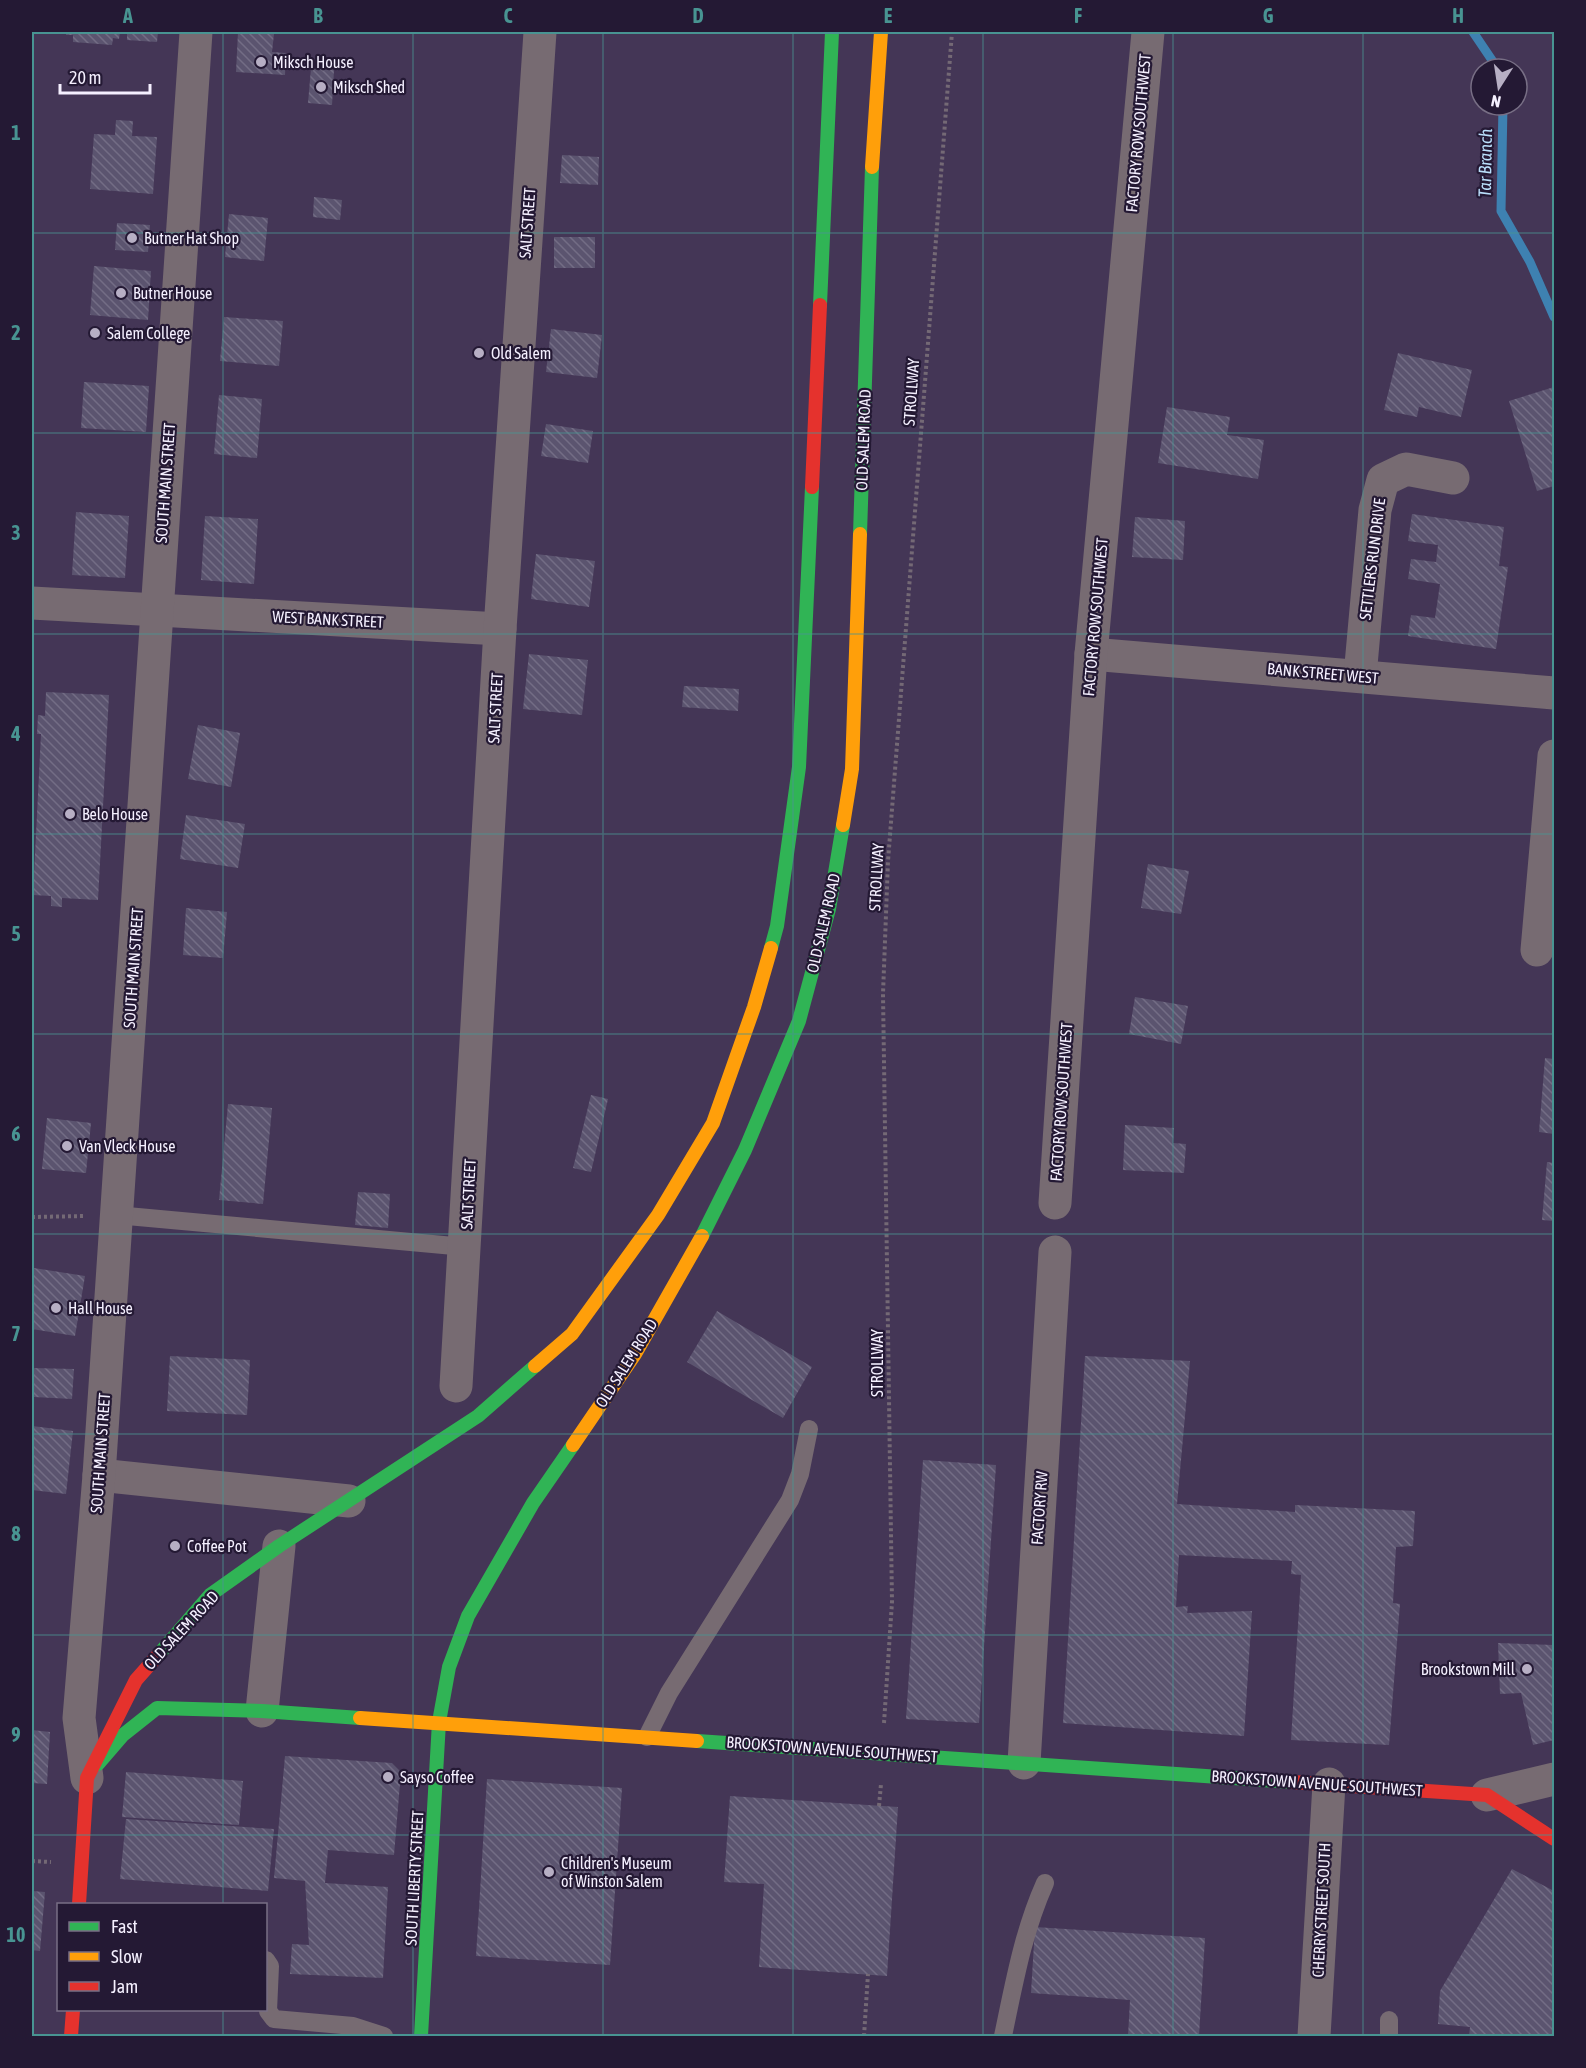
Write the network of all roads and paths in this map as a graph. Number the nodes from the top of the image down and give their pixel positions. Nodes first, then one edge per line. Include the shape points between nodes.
1 (196, 32) edge
2 (540, 32) edge
3 (832, 32) edge
4 (881, 32) edge
5 (952, 32) edge
6 (1148, 32) edge
7 (1453, 478) dead end
8 (32, 603) edge
9 (156, 610) junction
10 (500, 629) junction
11 (1091, 654) junction
12 (1360, 676) junction
13 (1554, 693) edge
14 (1554, 756) edge
15 (1537, 950) dead end
16 (1055, 1203) dead end
17 (116, 1215) junction
18 (32, 1217) edge
19 (465, 1247) junction
20 (1055, 1252) dead end
21 (456, 1386) dead end
22 (809, 1430) dead end
23 (99, 1475) junction
24 (349, 1501) junction
25 (279, 1546) junction
26 (262, 1711) junction
27 (439, 1722) junction
28 (884, 1725) dead end
29 (647, 1737) junction
30 (1024, 1763) junction
31 (87, 1778) junction
32 (1554, 1779) edge
33 (881, 1783) dead end
34 (1329, 1784) junction
35 (1487, 1795) junction
36 (879, 1806) dead end
37 (1554, 1839) edge
38 (1045, 1883) dead end
39 (79, 1903) edge
40 (267, 1962) edge
41 (868, 1974) dead end
42 (73, 2011) edge
43 (71, 2037) edge
44 (384, 2037) edge
45 (421, 2037) edge
46 (864, 2037) edge
47 (1003, 2037) edge
48 (1314, 2037) edge

1 - 9 street, SOUTH MAIN STREET
2 - 10 street, SALT STREET
3 - 24 main road, OLD SALEM ROAD via 799,767 777,926 754,1007 713,1123 658,1215 572,1334 478,1416
4 - 27 main road, OLD SALEM ROAD via 871,191 852,769 830,909 799,1021 735,1170 635,1353 533,1503 468,1616 449,1668
5 - 28 path, STROLLWAY via 887,872 883,994 892,1602
6 - 11 street, FACTORY ROW SOUTHWEST
7 - 12 street, SETTLERS RUN DRIVE via 1406,469 1383,480 1375,510
8 - 9 street, WEST BANK STREET
9 - 10 street, WEST BANK STREET
9 - 17 street, SOUTH MAIN STREET
10 - 19 street, SALT STREET
11 - 12 street, BANK STREET WEST
11 - 16 street, FACTORY ROW SOUTHWEST
12 - 13 street, BANK STREET WEST
14 - 15 street
17 - 18 path
17 - 19 lane
17 - 23 street, SOUTH MAIN STREET
19 - 21 street, SALT STREET
20 - 30 street, FACTORY RW
22 - 29 lane via 790,1500 669,1693
23 - 24 street
23 - 31 street, SOUTH MAIN STREET via 79,1718
24 - 25 main road, OLD SALEM ROAD
25 - 26 street
25 - 31 main road, OLD SALEM ROAD via 210,1595 136,1680
26 - 27 main road, BROOKSTOWN AVENUE SOUTHWEST
26 - 31 main road, BROOKSTOWN AVENUE SOUTHWEST via 157,1708 123,1735
27 - 29 main road, BROOKSTOWN AVENUE SOUTHWEST
27 - 45 main road, SOUTH LIBERTY STREET
29 - 30 main road, BROOKSTOWN AVENUE SOUTHWEST
30 - 34 main road, BROOKSTOWN AVENUE SOUTHWEST
31 - 39 main road, SOUTH MAIN STREET
32 - 35 street
33 - 36 path
34 - 35 main road, BROOKSTOWN AVENUE SOUTHWEST
34 - 48 street, CHERRY STREET SOUTH
35 - 37 main road, BROOKSTOWN AVENUE SOUTHWEST
38 - 47 lane via 1032,1912
40 - 44 lane via 268,2011 274,2019 353,2026
41 - 46 path
42 - 43 main road

